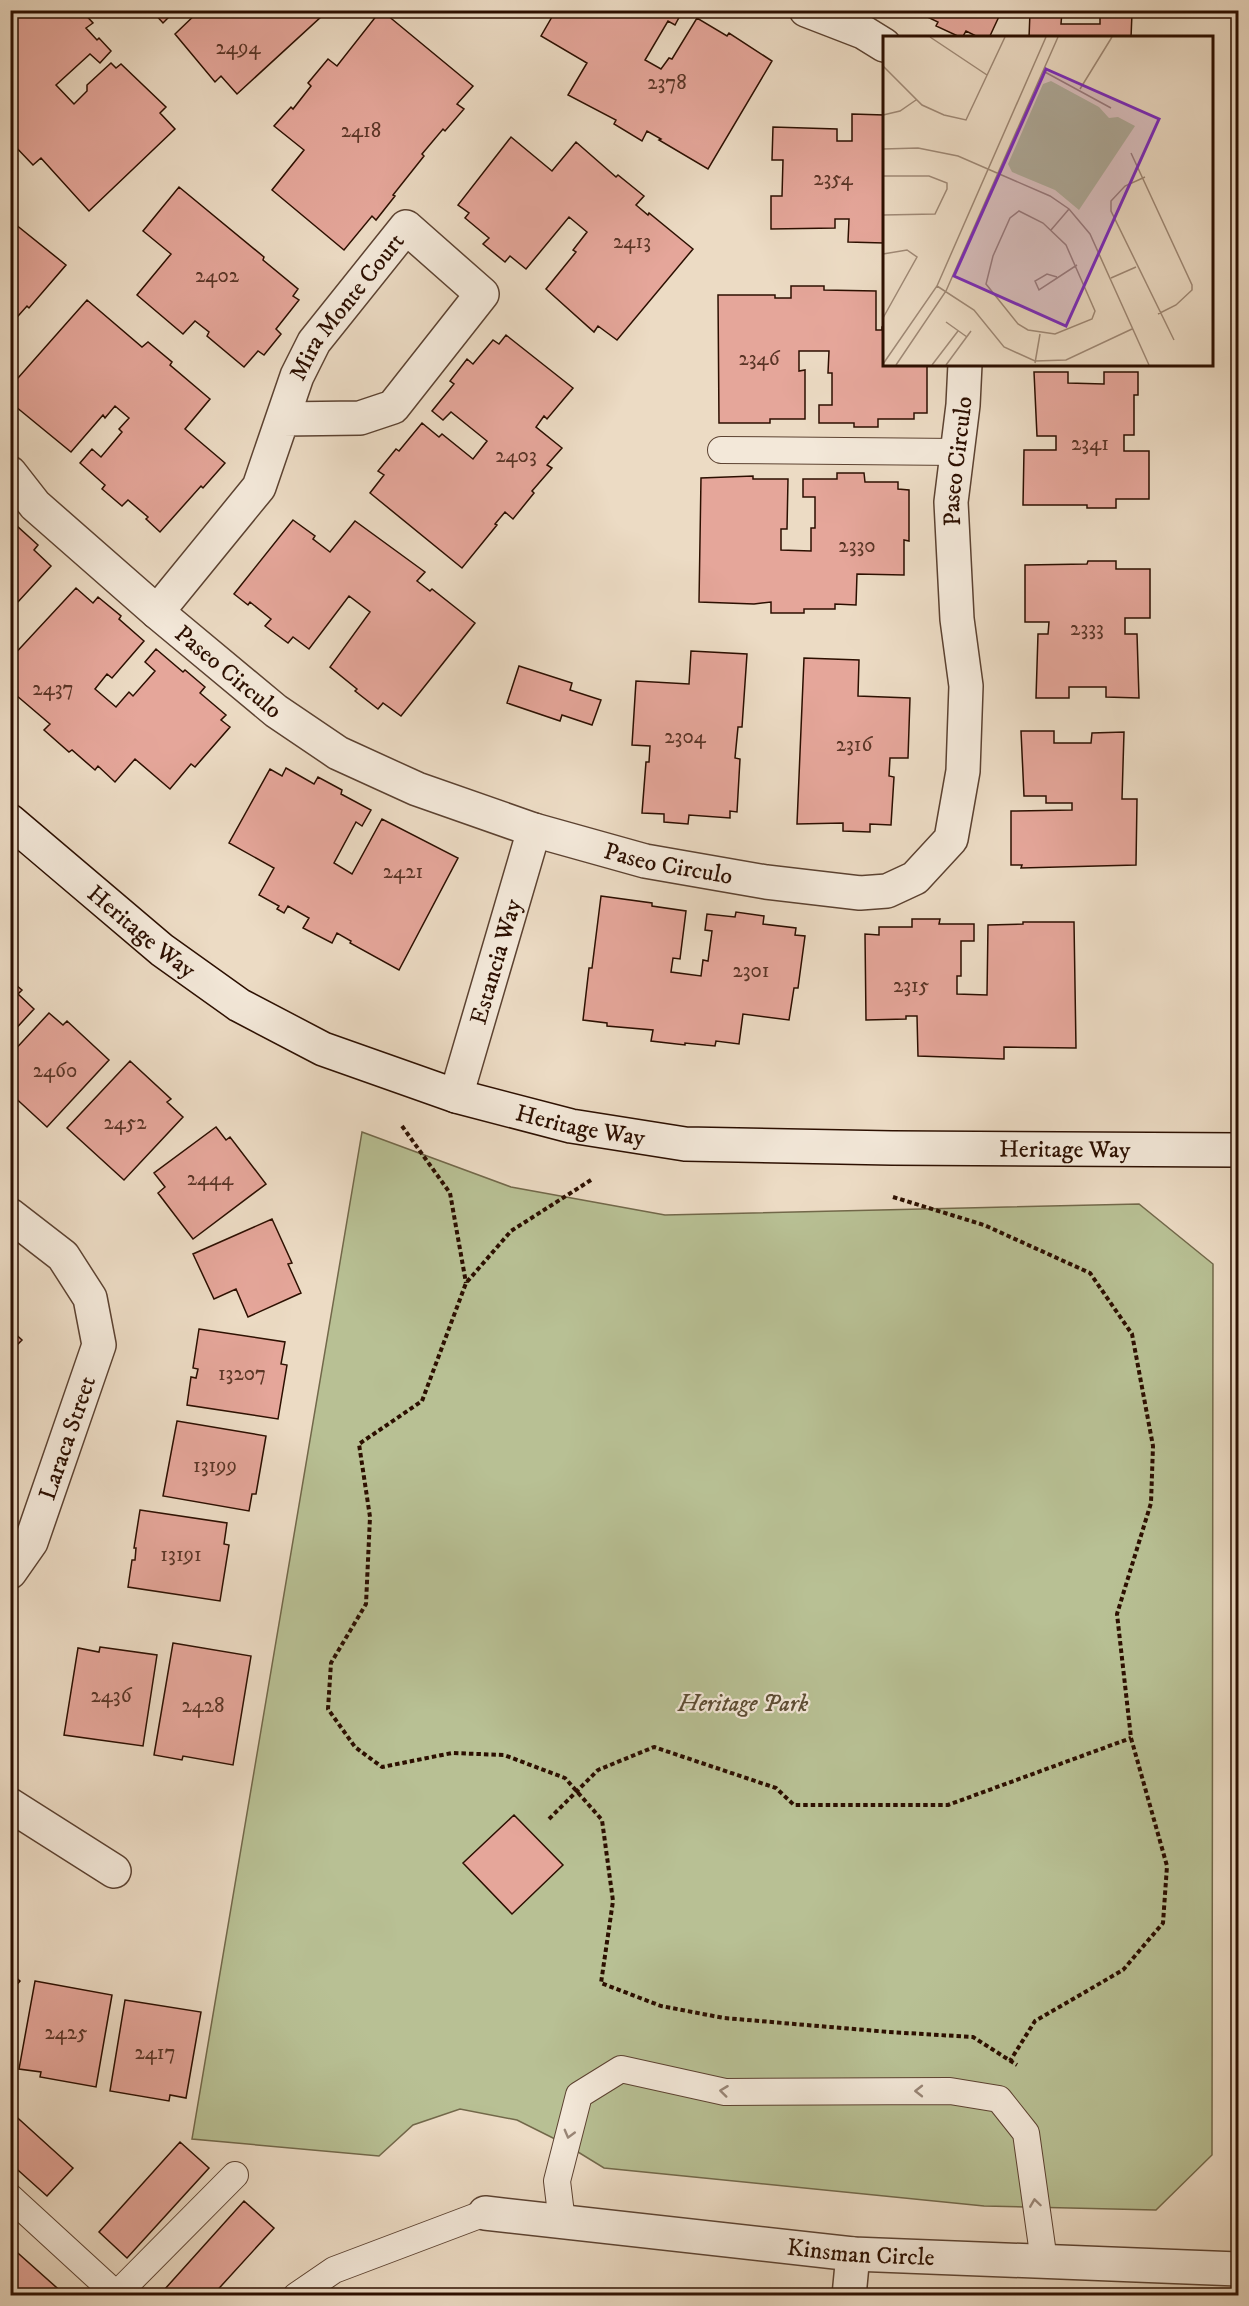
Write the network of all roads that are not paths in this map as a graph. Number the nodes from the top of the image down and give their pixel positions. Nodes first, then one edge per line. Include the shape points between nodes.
1 (806, 10) edge
2 (883, 44) edge
3 (965, 366) edge
4 (283, 419) junction
5 (721, 450) dead end
6 (958, 452) junction
7 (10, 473) edge
8 (157, 612) junction
9 (10, 821) edge
10 (534, 830) junction
11 (456, 1096) junction
12 (1239, 1150) edge
13 (10, 1215) edge
14 (10, 1572) edge
15 (10, 1805) edge
16 (114, 1871) dead end
17 (235, 2175) dead end
18 (10, 2197) edge
19 (484, 2213) joint
20 (562, 2222) junction
21 (853, 2254) junction
22 (1044, 2261) junction
23 (1239, 2269) edge
24 (118, 2295) edge
25 (296, 2295) edge
26 (849, 2295) edge

1 - 2 street
3 - 6 street, Paseo Circulo
4 - 4 street, Mira Monte Court via 297,376 314,342 406,227 482,294 393,407 360,418
4 - 8 street, Mira Monte Court via 259,487
5 - 6 lane
6 - 10 street, Paseo Circulo via 951,502 957,619 966,686 963,771 951,839 915,878 887,891 860,893 766,882 645,861
7 - 8 street, Paseo Circulo via 35,505
8 - 10 street, Paseo Circulo via 276,711 338,753 417,789
9 - 11 street, Heritage Way via 162,950 239,1005 323,1049
10 - 11 street, Estancia Way
11 - 12 street, Heritage Way via 571,1126 685,1144
13 - 14 street, Laraca Street via 63,1256 90,1298 99,1345 31,1542
15 - 16 street
17 - 24 lane
18 - 24 lane
19 - 20 street, Kinsman Circle
19 - 25 lane via 334,2270
20 - 21 street, Kinsman Circle
22 -> 20 lane via 1026,2133 999,2099 950,2091 725,2092 621,2069 579,2095 557,2181
21 - 22 street, Kinsman Circle
21 - 26 street
22 - 23 street, Kinsman Circle

